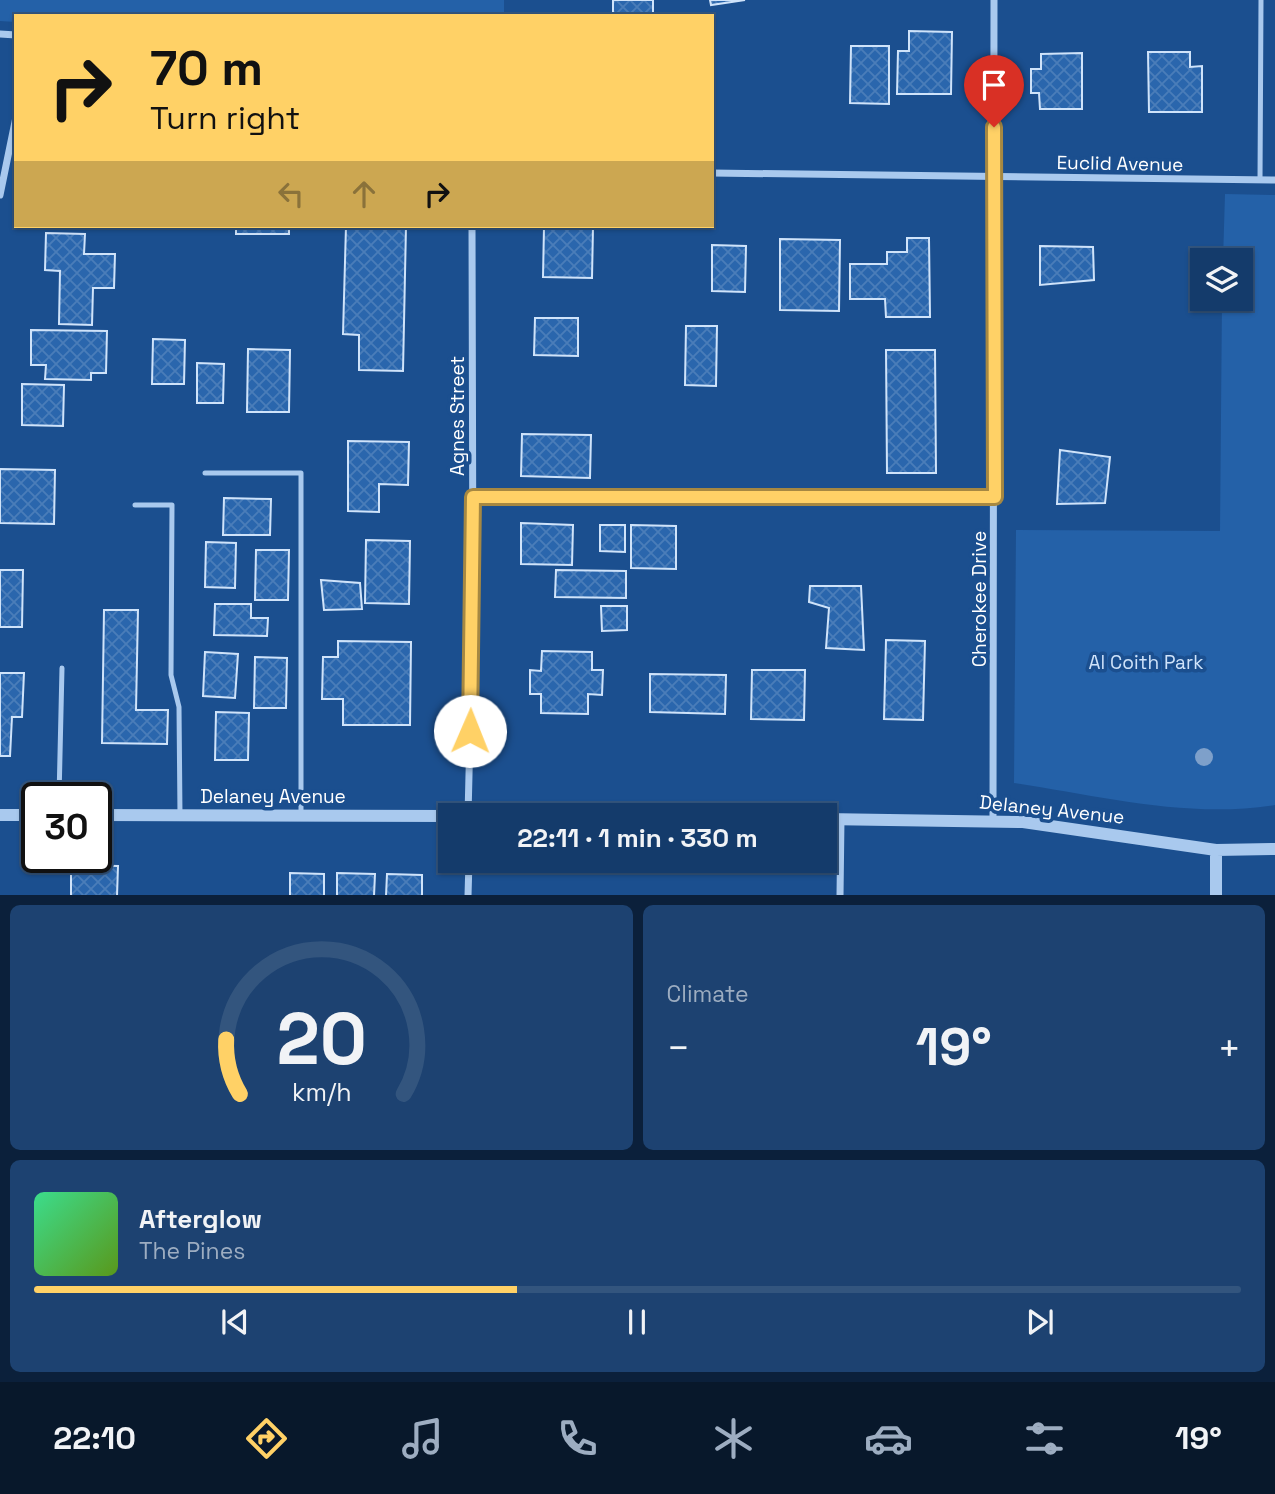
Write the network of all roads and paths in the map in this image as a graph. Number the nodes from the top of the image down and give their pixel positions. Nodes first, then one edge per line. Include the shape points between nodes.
1 (994, 0) edge
2 (1261, 0) edge
3 (14, 127) edge
4 (714, 173) edge
5 (994, 177) junction
6 (1259, 180) junction
7 (1275, 180) edge
8 (0, 195) edge
9 (472, 228) edge
10 (205, 472) dead end
11 (473, 497) junction
12 (995, 497) junction
13 (135, 505) dead end
14 (62, 668) dead end
15 (59, 782) edge
16 (468, 803) edge
17 (0, 815) edge
18 (21, 815) edge
19 (112, 815) edge
20 (180, 815) junction
21 (301, 815) junction
22 (438, 816) edge
23 (837, 819) edge
24 (841, 819) junction
25 (993, 820) junction
26 (1275, 849) edge
27 (1216, 850) junction
28 (469, 873) edge
29 (468, 895) edge
30 (840, 895) edge
31 (1216, 895) edge

1 - 5 street, Cherokee Drive
2 - 6 lane
3 - 8 street
4 - 5 street, Euclid Avenue
5 - 6 street, Euclid Avenue
5 - 12 street, Cherokee Drive
6 - 7 street, Euclid Avenue
9 - 11 street, Agnes Street
10 - 21 lane via 301,472
11 - 12 lane
11 - 16 street, Agnes Street
12 - 25 street, Cherokee Drive
13 - 20 lane via 172,505 171,675 179,706
14 - 15 lane
17 - 18 street
19 - 20 street, Delaney Avenue
20 - 21 street, Delaney Avenue
21 - 22 street, Delaney Avenue
23 - 24 street, Delaney Avenue
24 - 25 street, Delaney Avenue
24 - 30 street
25 - 27 street, Delaney Avenue
26 - 27 street, Delaney Avenue
27 - 31 street
28 - 29 street

